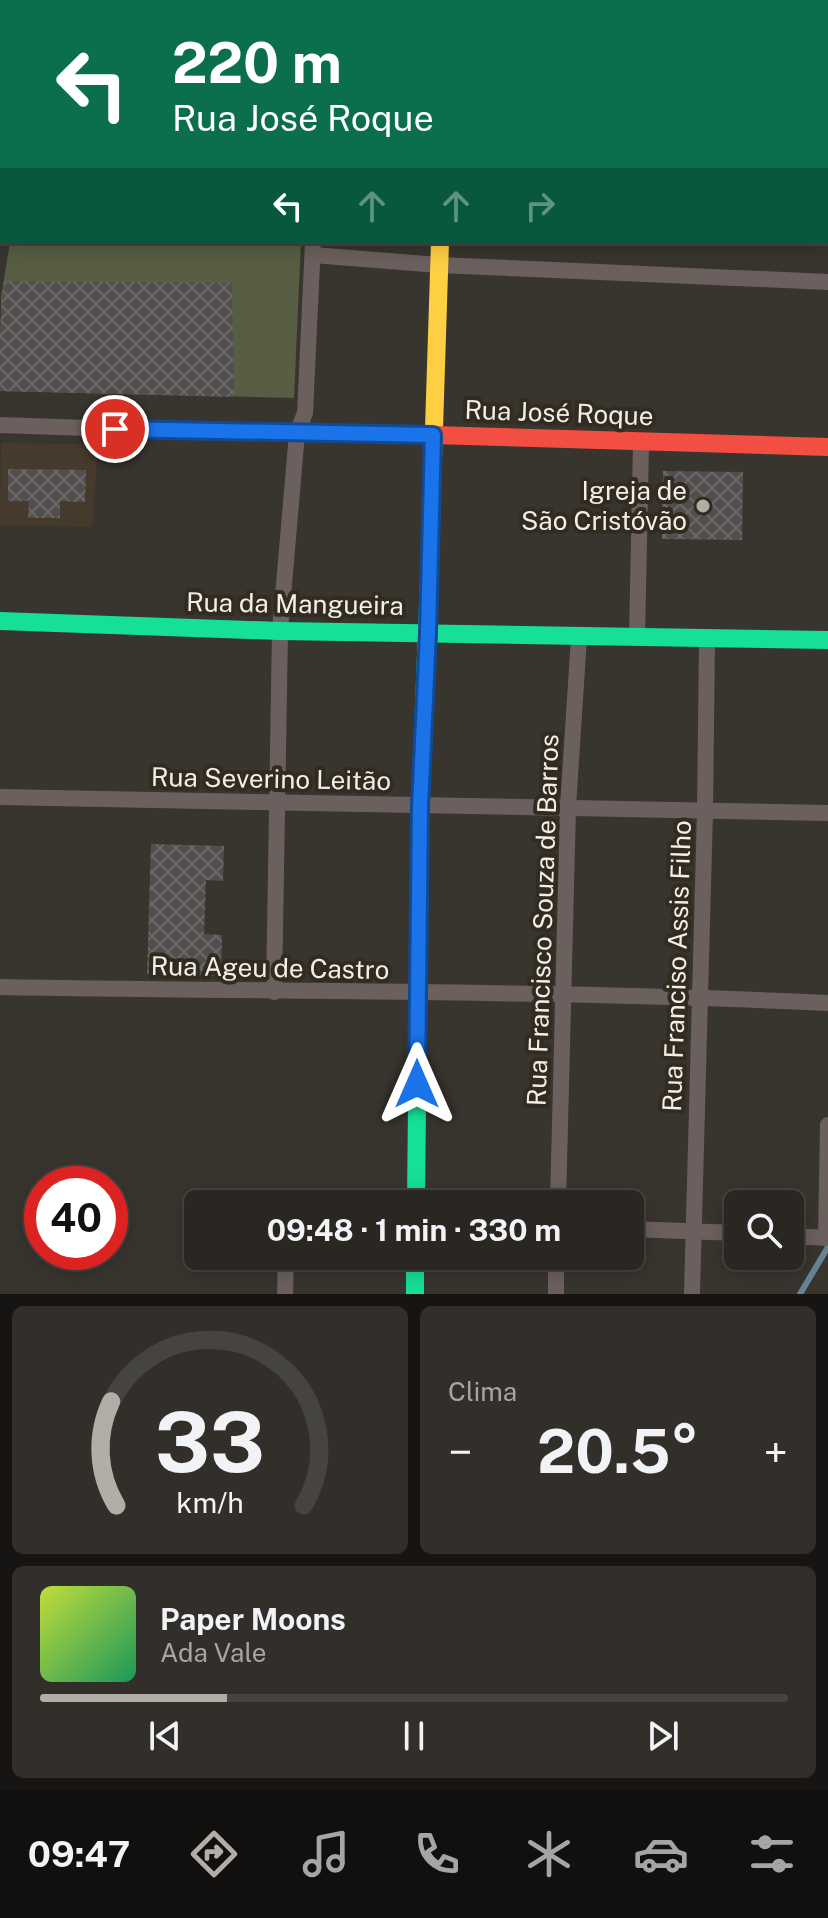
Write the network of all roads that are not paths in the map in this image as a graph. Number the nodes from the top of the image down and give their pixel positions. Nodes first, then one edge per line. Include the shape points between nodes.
1 (440, 244) edge
2 (313, 248) edge
3 (439, 265) junction
4 (828, 282) edge
5 (0, 425) edge
6 (297, 433) junction
7 (433, 435) junction
8 (641, 442) junction
9 (828, 447) edge
10 (0, 621) edge
11 (280, 631) junction
12 (428, 633) junction
13 (579, 637) junction
14 (637, 638) junction
15 (707, 640) junction
16 (828, 640) edge
17 (0, 797) edge
18 (278, 803) junction
19 (420, 807) junction
20 (568, 807) junction
21 (705, 811) junction
22 (828, 813) edge
23 (0, 987) edge
24 (274, 992) junction
25 (563, 993) junction
26 (417, 994) junction
27 (699, 997) junction
28 (828, 1003) edge
29 (828, 1125) edge
30 (416, 1190) edge
31 (558, 1190) edge
32 (644, 1229) edge
33 (693, 1230) junction
34 (724, 1232) edge
35 (804, 1237) edge
36 (827, 1238) edge
37 (286, 1270) edge
38 (415, 1270) edge
39 (556, 1270) edge
40 (285, 1294) edge
41 (415, 1294) edge
42 (556, 1294) edge
43 (692, 1294) edge

1 - 3 street
2 - 3 street
2 - 6 street via 305,413
3 - 4 street
3 - 7 street
5 - 6 street, Rua José Roque
6 - 7 street, Rua José Roque
6 - 11 street
7 - 8 street, Rua José Roque
7 - 12 street
8 - 9 street, Rua José Roque
8 - 14 street
10 - 11 street, Rua da Mangueira
11 - 12 street, Rua da Mangueira
11 - 18 street
12 - 13 street, Rua da Mangueira
12 - 19 street
13 - 14 street, Rua da Mangueira
13 - 20 street, Rua Francisco Souza de Barros
14 - 15 street, Rua da Mangueira
15 - 16 street, Rua da Mangueira
15 - 21 street, Rua Franciso Assis Filho
17 - 18 street, Rua Severino Leitão
18 - 19 street, Rua Severino Leitão
18 - 24 street
19 - 20 street, Rua Severino Leitão
19 - 26 street
20 - 21 street, Rua Severino Leitão
20 - 25 street, Rua Francisco Souza de Barros
21 - 22 street, Rua Severino Leitão
21 - 27 street, Rua Franciso Assis Filho
23 - 24 street, Rua Ageu de Castro
24 - 26 street, Rua Ageu de Castro
25 - 26 street, Rua Ageu de Castro
25 - 27 street, Rua Ageu de Castro
25 - 31 street, Rua Francisco Souza de Barros
26 - 30 street
27 - 28 street, Rua Ageu de Castro
27 - 33 street, Rua Franciso Assis Filho
29 - 36 street
32 - 33 street
33 - 34 street
33 - 43 street, Rua Franciso Assis Filho
35 - 36 street
37 - 40 street
38 - 41 street
39 - 42 street

